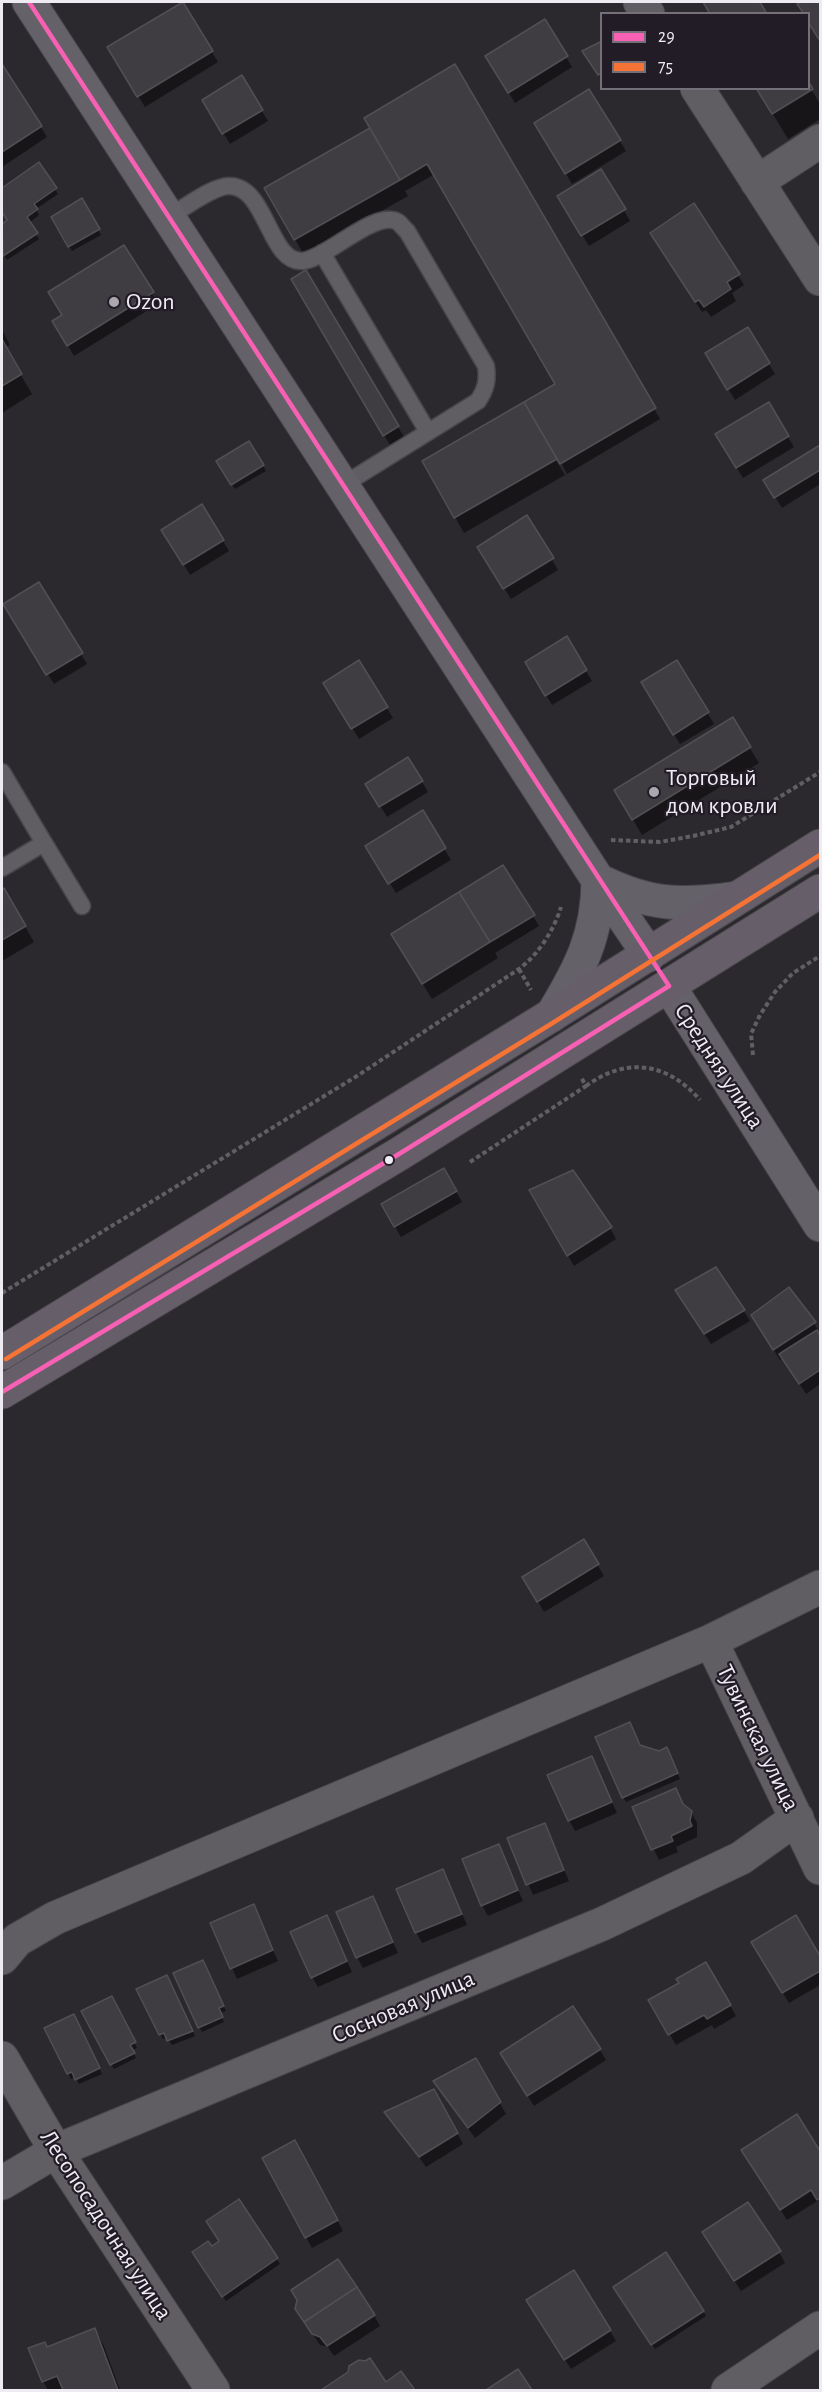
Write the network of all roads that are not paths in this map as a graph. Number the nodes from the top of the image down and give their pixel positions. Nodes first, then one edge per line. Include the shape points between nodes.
1 (29, 2) edge
2 (698, 90) edge
3 (820, 141) edge
4 (757, 182) junction
5 (169, 217) junction
6 (322, 253) junction
7 (820, 279) edge
8 (428, 432) junction
9 (343, 485) junction
10 (2, 772) edge
11 (44, 843) junction
12 (820, 846) edge
13 (2, 868) edge
14 (598, 880) junction
15 (820, 891) edge
16 (737, 898) junction
17 (82, 906) dead end
18 (649, 955) junction
19 (669, 986) junction
20 (552, 1015) junction
21 (820, 1225) edge
22 (2, 1353) edge
23 (2, 1392) edge
24 (820, 1587) edge
25 (711, 1641) junction
26 (797, 1818) junction
27 (820, 1868) edge
28 (2, 1958) edge
29 (2, 2058) edge
30 (56, 2151) junction
31 (2, 2183) edge
32 (820, 2328) edge
33 (213, 2391) edge
34 (728, 2391) edge

1 - 5 street, Средняя улица
2 - 4 street
3 - 4 street
4 - 7 street
5 - 6 lane via 215,190 230,186 254,201 283,252 292,259 303,261
5 - 9 street, Средняя улица
6 - 8 lane
6 - 8 lane via 375,222 388,219 407,231 486,366 488,379 478,401
8 - 9 lane
9 - 14 street, Средняя улица
10 - 11 lane
11 - 13 lane
11 - 17 lane
12 - 16 highway
14 - 16 street via 650,900 682,904
14 - 18 street, Средняя улица
14 - 20 street via 596,916 588,950
15 - 19 highway
16 - 18 highway
18 - 19 highway, Средняя улица
18 - 20 highway
19 - 21 street, Средняя улица
19 - 23 highway via 399,1154
20 - 22 highway
24 - 25 street
25 - 26 street, Тувинская улица
25 - 28 street via 55,1918 17,1940
26 - 27 street, Тувинская улица
26 - 30 street, Сосновая улица via 741,1858 602,1924
29 - 30 street, Лесопосадочная улица
30 - 31 street, Сосновая улица
30 - 33 street, Лесопосадочная улица
32 - 34 street

